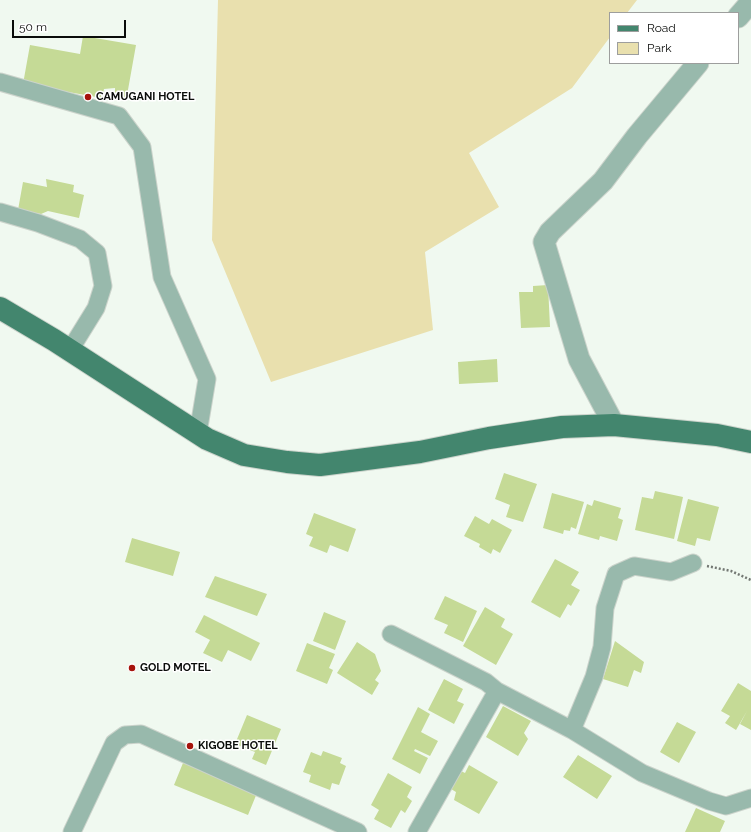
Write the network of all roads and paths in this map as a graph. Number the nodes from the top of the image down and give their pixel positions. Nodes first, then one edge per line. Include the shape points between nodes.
1 (751, 2) edge
2 (739, 15) edge
3 (697, 64) edge
4 (0, 82) edge
5 (0, 212) edge
6 (0, 308) edge
7 (70, 350) junction
8 (614, 425) junction
9 (198, 433) junction
10 (751, 442) edge
11 (693, 563) joint
12 (751, 580) edge
13 (391, 634) dead end
14 (498, 691) junction
15 (572, 730) junction
16 (751, 798) edge
17 (72, 832) edge
18 (358, 832) edge
19 (417, 832) edge

1 - 2 street
3 - 8 street via 603,181 550,232 544,242 579,359
4 - 9 street via 119,116 142,147 162,277 207,379
5 - 7 street via 80,239 97,253 103,286 96,308
6 - 7 main road
7 - 9 main road
8 - 9 main road via 562,427 420,452 320,465 244,455
8 - 10 main road via 717,435
11 - 12 path via 731,571
11 - 15 street via 671,572 634,566 616,574 605,608 602,647 594,677
13 - 14 street via 486,682
14 - 15 street
14 - 19 street
15 - 16 street via 642,773 709,801 726,806
17 - 18 street via 114,743 126,735 141,734

